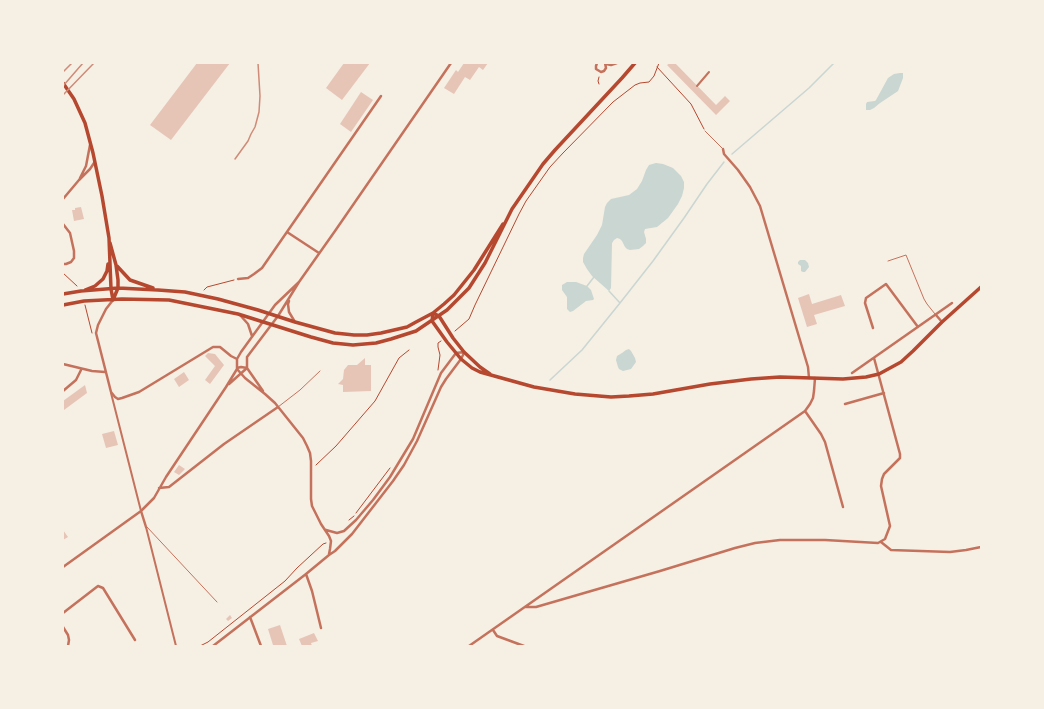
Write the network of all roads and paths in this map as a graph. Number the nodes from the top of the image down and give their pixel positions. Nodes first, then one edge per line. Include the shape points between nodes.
1 (451, 63) edge
2 (597, 63) edge
3 (605, 63) edge
4 (617, 63) edge
5 (636, 63) edge
6 (659, 63) edge
7 (593, 65) dead end
8 (657, 67) junction
9 (596, 69) junction
10 (601, 72) junction
11 (709, 72) dead end
12 (63, 83) edge
13 (599, 84) dead end
14 (697, 86) dead end
15 (381, 96) dead end
16 (705, 131) joint
17 (90, 142) junction
18 (723, 149) joint
19 (95, 162) junction
20 (80, 180) junction
21 (63, 199) edge
22 (510, 214) junction
23 (63, 224) edge
24 (287, 232) junction
25 (109, 238) junction
26 (319, 253) junction
27 (109, 255) junction
28 (888, 261) dead end
29 (63, 264) edge
30 (116, 265) junction
31 (238, 279) joint
32 (299, 282) junction
33 (118, 288) junction
34 (981, 288) edge
35 (111, 289) junction
36 (158, 290) junction
37 (81, 291) junction
38 (63, 294) edge
39 (202, 296) junction
40 (290, 297) junction
41 (113, 300) junction
42 (952, 303) dead end
43 (63, 305) edge
44 (269, 313) junction
45 (433, 313) junction
46 (238, 314) junction
47 (936, 315) junction
48 (278, 316) junction
49 (439, 316) junction
50 (469, 319) dead end
51 (432, 321) junction
52 (262, 322) junction
53 (295, 322) junction
54 (942, 322) junction
55 (272, 325) junction
56 (918, 327) junction
57 (873, 328) dead end
58 (252, 337) junction
59 (438, 343) dead end
60 (409, 350) dead end
61 (464, 352) junction
62 (456, 354) junction
63 (874, 358) junction
64 (238, 359) junction
65 (461, 359) junction
66 (63, 364) edge
67 (237, 368) junction
68 (247, 368) junction
69 (81, 370) junction
70 (320, 371) dead end
71 (105, 372) junction
72 (438, 372) dead end
73 (241, 373) junction
74 (852, 373) dead end
75 (879, 374) junction
76 (493, 376) junction
77 (809, 378) junction
78 (815, 378) junction
79 (226, 388) junction
80 (63, 390) edge
81 (111, 392) junction
82 (884, 393) junction
83 (265, 394) junction
84 (845, 404) dead end
85 (278, 407) junction
86 (805, 411) junction
87 (391, 467) dead end
88 (311, 470) junction
89 (160, 488) junction
90 (843, 507) dead end
91 (141, 511) junction
92 (346, 524) dead end
93 (146, 526) junction
94 (326, 530) junction
95 (331, 541) junction
96 (881, 542) junction
97 (981, 547) edge
98 (329, 555) junction
99 (63, 567) edge
100 (306, 574) junction
101 (217, 602) dead end
102 (525, 607) junction
103 (63, 613) edge
104 (250, 617) junction
105 (63, 627) edge
106 (321, 628) dead end
107 (493, 630) junction
108 (135, 640) dead end
109 (68, 646) edge
110 (176, 646) edge
111 (200, 646) edge
112 (213, 646) edge
113 (261, 646) edge
114 (469, 646) edge
115 (524, 646) edge

1 - 26 street
2 - 9 street
3 - 4 street
3 - 10 street via 606,68
5 - 22 main road via 551,155
6 - 8 path
7 - 9 street
8 - 16 path via 694,108
8 - 50 path via 649,82 635,85 605,109 550,167 526,201
9 - 10 street
10 - 13 path
11 - 14 street
12 - 17 main road via 85,123
15 - 24 street
16 - 18 lane
17 - 19 main road
17 - 20 street
18 - 77 street via 760,206 808,367
19 - 20 street
19 - 25 main road
20 - 21 street
22 - 45 main road via 465,282
22 - 49 main road via 476,280 456,303
23 - 29 street via 70,233 74,254 71,262
24 - 26 street
24 - 31 street via 262,268 248,278
25 - 27 main road
25 - 30 main road
26 - 32 street
27 - 35 main road
27 - 37 main road via 103,279 95,286
28 - 47 lane via 906,255 926,304
30 - 33 main road
30 - 36 main road via 130,280
31 - 39 path via 207,287
32 - 40 street
32 - 44 street
33 - 35 main road
33 - 36 main road
33 - 41 main road
34 - 54 main road
35 - 37 main road
35 - 41 main road
36 - 39 main road
37 - 38 main road
39 - 44 main road
40 - 48 street
40 - 53 street via 289,312
41 - 43 main road
41 - 46 main road via 170,300
41 - 71 street via 96,333
42 - 47 street
44 - 48 main road
44 - 52 street
45 - 49 main road
45 - 51 main road
45 - 53 main road via 407,327 367,335 335,333
46 - 52 main road
46 - 58 street via 248,324
47 - 54 street
47 - 56 street
48 - 53 main road
48 - 55 street
49 - 51 main road
49 - 61 main road
51 - 55 main road via 416,331 391,340 353,345 333,343
51 - 62 main road
52 - 55 main road
52 - 58 street
54 - 75 main road via 901,362
55 - 68 street via 247,357
56 - 57 street via 886,284 866,298
56 - 63 street
58 - 64 street
59 - 72 path
60 - 88 path via 400,358 375,402
61 - 62 street
61 - 65 street
61 - 76 main road
62 - 65 main road
62 - 94 street via 441,373 413,439 390,477 356,520 344,531 337,533
63 - 74 street
63 - 75 street
64 - 67 street
64 - 81 street via 216,346 134,395 118,399
65 - 76 main road via 480,372
65 - 98 street via 441,387 404,465 352,534
66 - 69 street
67 - 68 street
67 - 73 street
67 - 79 street
68 - 73 street
68 - 83 street
69 - 71 street
69 - 80 street via 76,380
70 - 85 lane
71 - 81 street
73 - 79 street
73 - 83 street
75 - 78 main road via 858,379
75 - 82 street
76 - 77 main road via 548,390 595,396 652,394 751,378
77 - 78 main road
78 - 86 street via 813,398
79 - 89 street
81 - 91 street
82 - 84 street
82 - 96 street via 900,458 882,479 881,486 890,526 885,539
83 - 85 street
85 - 88 street via 303,438 311,461
85 - 89 street via 224,444 169,487
86 - 90 street via 821,434
86 - 102 street
87 - 92 path
88 - 94 street via 312,506
89 - 91 street
91 - 93 street
91 - 99 street
93 - 101 lane
93 - 110 street
94 - 95 street
95 - 98 street
95 - 111 path via 323,544 273,591
96 - 97 street via 891,550 950,552
96 - 102 street via 788,540 755,543 536,607
98 - 100 street
100 - 104 street
100 - 106 street
102 - 107 street
103 - 108 street via 98,586 103,588
104 - 112 street
104 - 113 street
105 - 109 street via 68,635
107 - 114 street
107 - 115 street via 497,636

